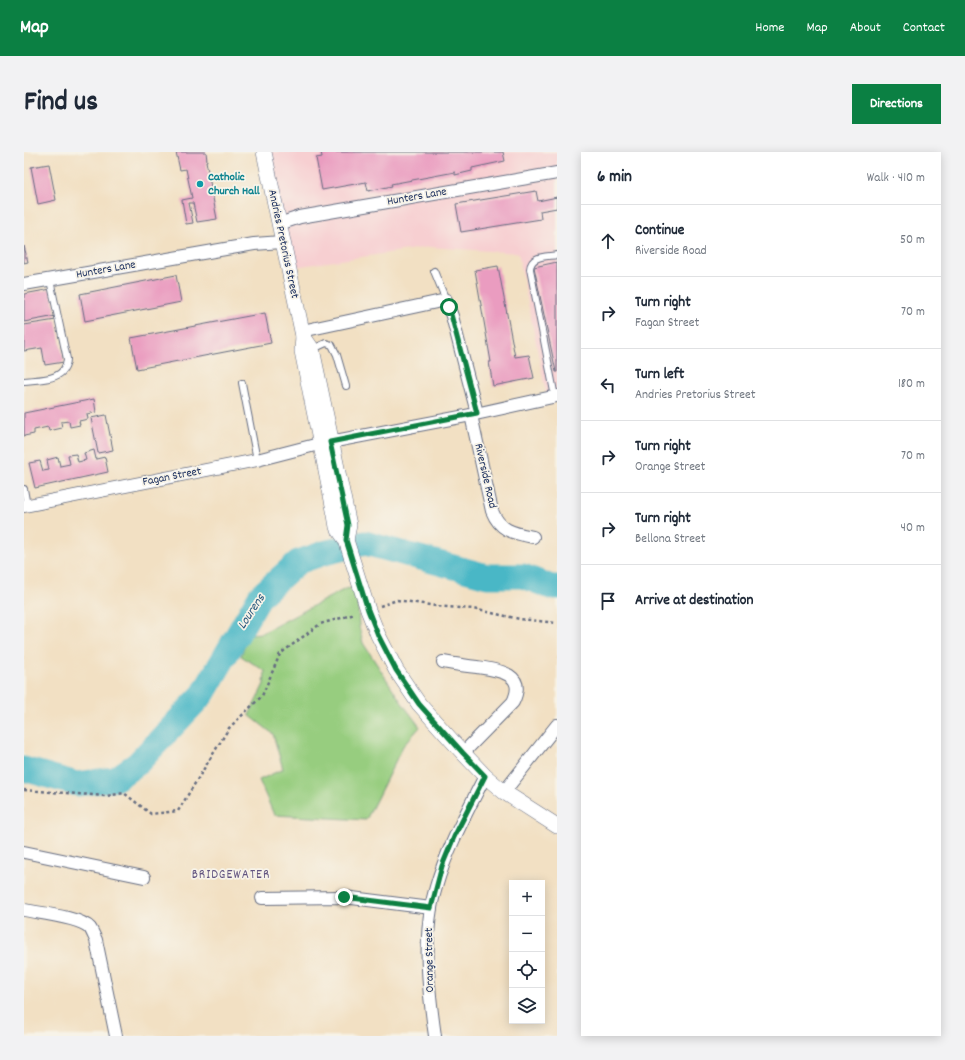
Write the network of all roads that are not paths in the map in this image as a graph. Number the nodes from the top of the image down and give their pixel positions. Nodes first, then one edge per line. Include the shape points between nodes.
1 (264, 152) edge
2 (557, 173) edge
3 (279, 224) junction
4 (282, 242) junction
5 (557, 255) edge
6 (434, 271) dead end
7 (50, 280) junction
8 (24, 284) edge
9 (448, 304) junction
10 (303, 334) junction
11 (312, 349) junction
12 (24, 381) edge
13 (242, 383) dead end
14 (346, 386) dead end
15 (556, 397) edge
16 (474, 414) junction
17 (325, 443) junction
18 (257, 460) junction
19 (24, 489) edge
20 (26, 506) edge
21 (533, 537) dead end
22 (443, 662) dead end
23 (557, 725) edge
24 (463, 753) junction
25 (485, 776) junction
26 (504, 792) junction
27 (557, 826) edge
28 (24, 852) edge
29 (144, 877) dead end
30 (262, 898) dead end
31 (431, 908) junction
32 (24, 910) edge
33 (116, 1036) edge
34 (435, 1036) edge

1 - 3 street, Andries Pretorius Street
2 - 3 street, Hunters Lane via 300,217
3 - 4 street, Andries Pretorius Street
4 - 7 street, Hunters Lane via 254,244
4 - 10 street, Andries Pretorius Street
5 - 15 lane via 536,258 531,262 530,269
6 - 9 lane
7 - 8 street, Hunters Lane
7 - 12 lane via 67,365 57,376
9 - 10 street
9 - 16 street, Riverside Road
10 - 11 street, Andries Pretorius Street
10 - 17 street, Andries Pretorius Street via 302,351
11 - 14 lane via 326,342 332,345
11 - 17 street, Andries Pretorius Street
13 - 18 lane
15 - 16 street, Fagan Street
16 - 17 street, Fagan Street
16 - 21 street, Riverside Road via 492,511 496,520 509,531
17 - 18 street, Fagan Street
17 - 24 street, Andries Pretorius Street via 346,540 378,635 400,676 419,704
18 - 20 street, Fagan Street
19 - 20 lane
22 - 24 street via 504,672 513,679 516,688 513,702
23 - 26 street
24 - 25 street, Andries Pretorius Street
25 - 26 street, Andries Pretorius Street
25 - 31 street, Orange Street via 442,866
26 - 27 street, Andries Pretorius Street
28 - 29 street
30 - 31 street via 344,897
31 - 34 street, Orange Street via 428,974
32 - 33 street via 69,918 90,928 96,940

